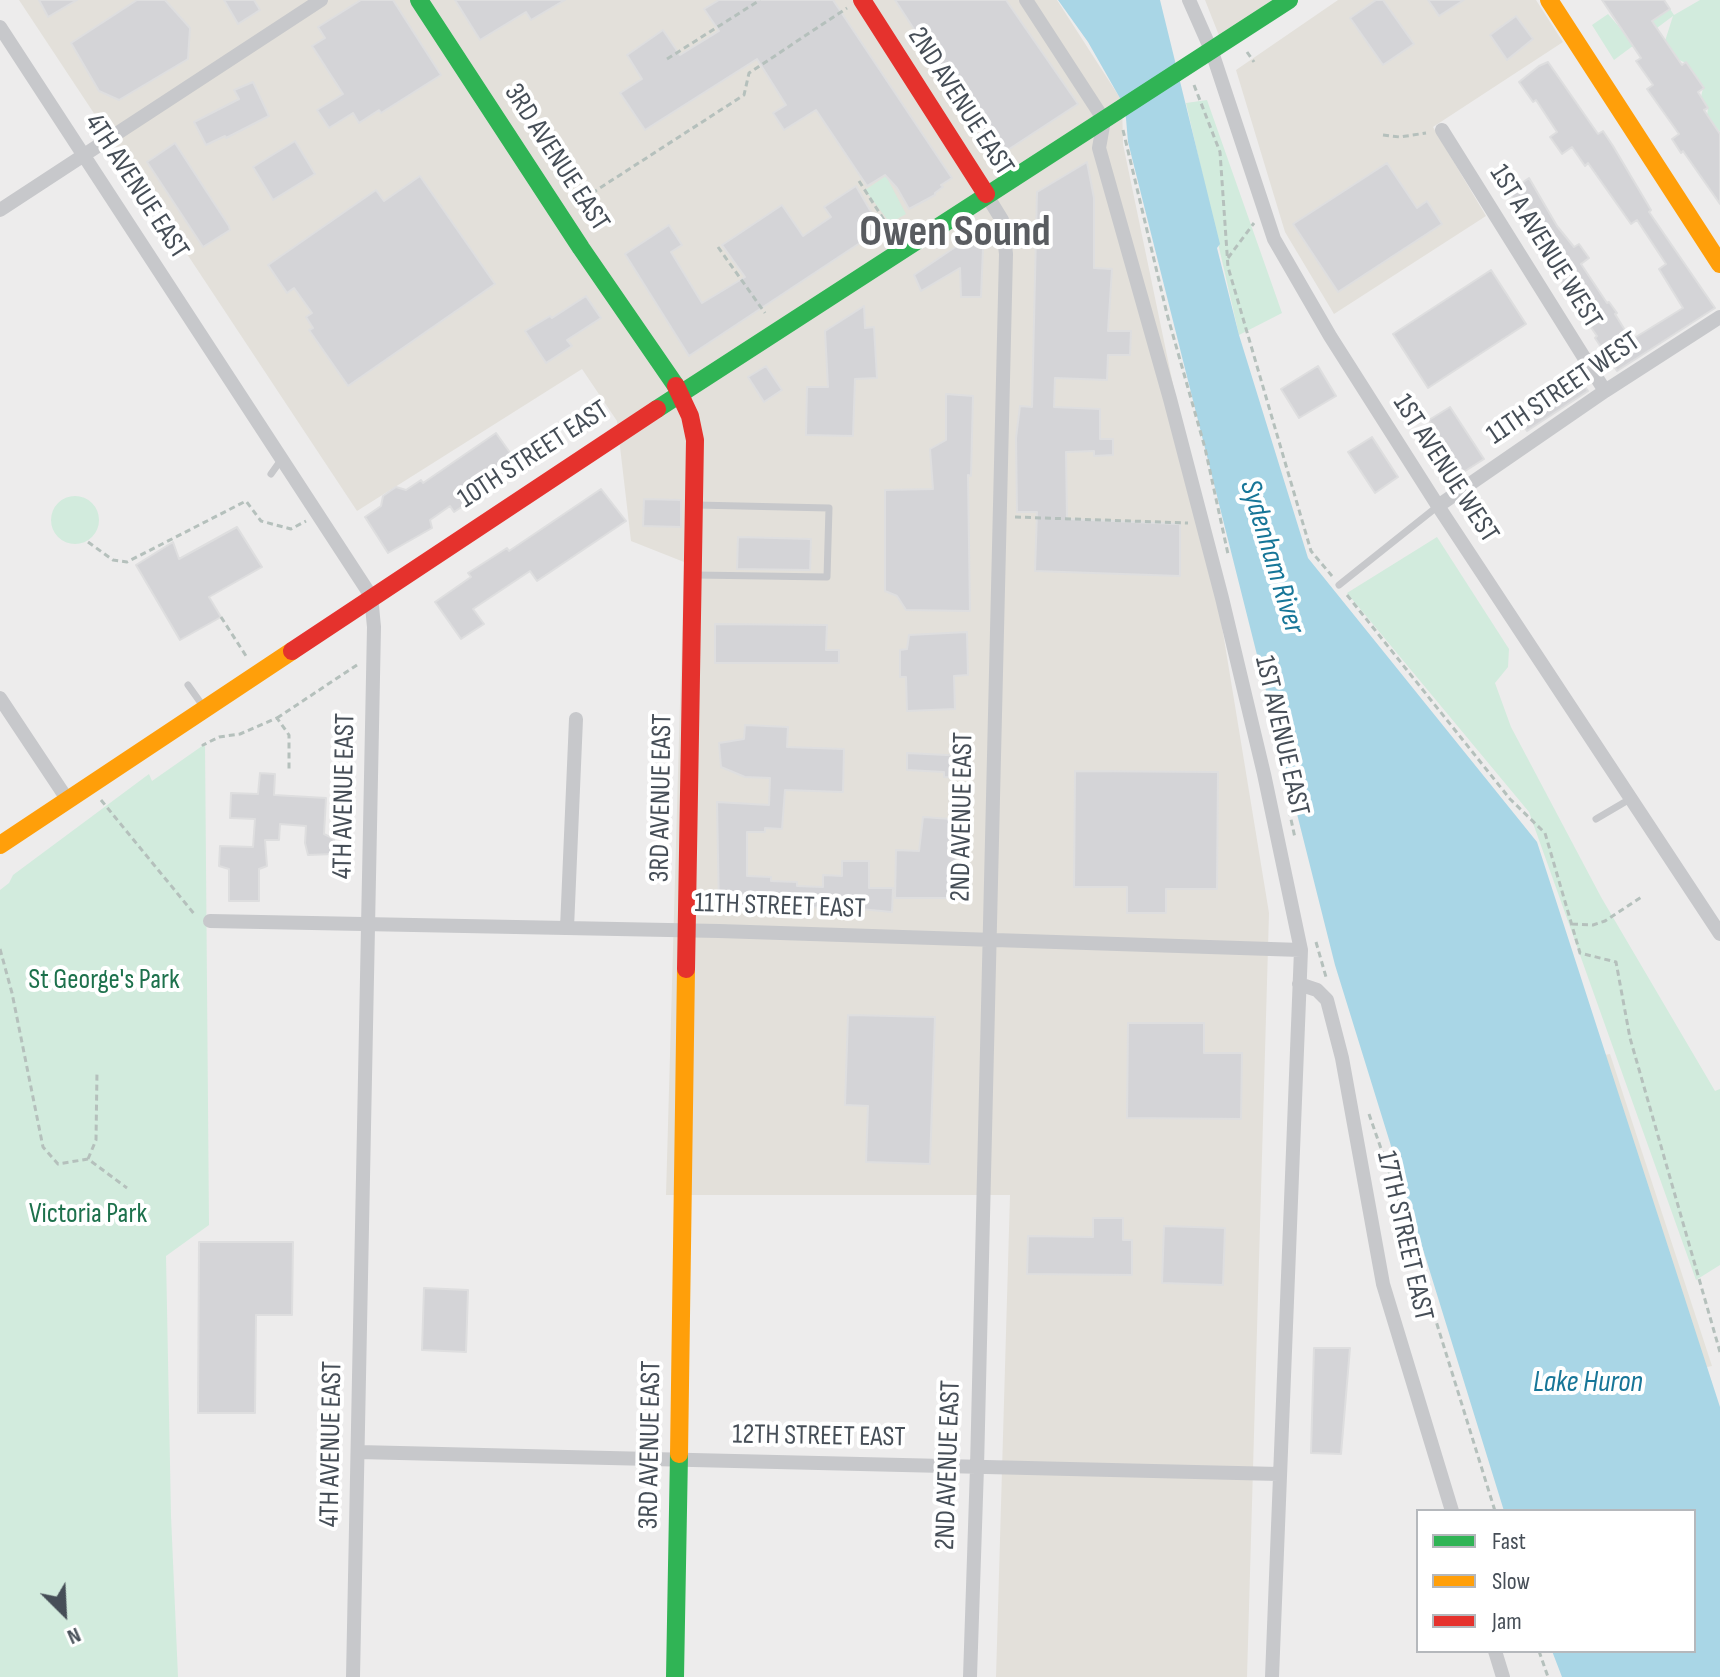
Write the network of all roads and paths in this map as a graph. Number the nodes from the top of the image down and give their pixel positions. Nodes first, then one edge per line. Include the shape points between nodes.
1 (321, 0) edge
2 (419, 0) edge
3 (760, 0) edge
4 (1026, 0) edge
5 (1189, 0) edge
6 (1289, 0) edge
7 (1549, 0) edge
8 (857, 2) edge
9 (0, 27) edge
10 (1212, 52) junction
11 (667, 59) dead end
12 (1187, 68) junction
13 (1104, 120) junction
14 (1442, 130) joint
15 (1383, 135) dead end
16 (84, 155) junction
17 (859, 181) dead end
18 (986, 194) junction
19 (0, 210) edge
20 (1263, 210) junction
21 (559, 215) junction
22 (718, 247) dead end
23 (902, 247) junction
24 (1228, 258) junction
25 (1720, 264) edge
26 (1720, 317) edge
27 (774, 331) junction
28 (1605, 391) junction
29 (680, 392) junction
30 (282, 459) junction
31 (271, 474) dead end
32 (694, 505) junction
33 (1438, 506) junction
34 (318, 514) junction
35 (999, 516) junction
36 (1203, 523) junction
37 (88, 542) dead end
38 (693, 575) junction
39 (1339, 585) junction
40 (371, 596) junction
41 (221, 617) dead end
42 (373, 653) junction
43 (257, 672) junction
44 (188, 685) dead end
45 (1, 701) edge
46 (204, 707) junction
47 (277, 718) junction
48 (576, 719) dead end
49 (205, 744) dead end
50 (289, 772) dead end
51 (90, 784) junction
52 (67, 799) junction
53 (1630, 799) junction
54 (1596, 819) dead end
55 (0, 845) edge
56 (1643, 896) dead end
57 (210, 921) joint
58 (368, 924) junction
59 (1572, 924) junction
60 (567, 928) junction
61 (689, 931) junction
62 (1720, 934) edge
63 (988, 939) junction
64 (1316, 942) dead end
65 (0, 949) edge
66 (1301, 950) junction
67 (1299, 984) junction
68 (1328, 984) dead end
69 (97, 1071) dead end
70 (1369, 1114) dead end
71 (88, 1159) junction
72 (127, 1188) dead end
73 (1720, 1352) edge
74 (358, 1452) junction
75 (679, 1460) junction
76 (977, 1467) junction
77 (1279, 1474) junction
78 (1451, 1509) edge
79 (1494, 1509) edge
80 (1496, 1653) edge
81 (1540, 1653) edge
82 (353, 1677) edge
83 (675, 1677) edge
84 (970, 1677) edge
85 (1272, 1677) edge
86 (1503, 1677) edge
87 (1548, 1677) edge

1 - 16 street
2 - 21 main road, 3RD AVENUE EAST
3 - 11 path
4 - 13 street
5 - 10 street, 1ST AVENUE WEST
6 - 10 main road, 10TH STREET EAST
7 - 25 main road
8 - 18 main road, 2ND AVENUE EAST
8 - 21 path via 749,73 744,95
9 - 16 street, 4TH AVENUE EAST
10 - 12 main road, 10TH STREET EAST
10 - 20 street, 1ST AVENUE WEST
12 - 13 main road, 10TH STREET EAST
12 - 24 path via 1220,152
13 - 18 main road, 10TH STREET EAST
13 - 36 street, 1ST AVENUE EAST via 1099,148
14 - 15 path
14 - 28 street, 1ST A AVENUE WEST
16 - 19 street
16 - 30 street, 4TH AVENUE EAST
17 - 23 path
18 - 23 main road, 10TH STREET EAST
18 - 35 street, 2ND AVENUE EAST via 1002,220 1006,254
20 - 24 path
20 - 33 street, 1ST AVENUE WEST via 1330,336
21 - 29 main road, 3RD AVENUE EAST
22 - 27 path
23 - 27 main road, 10TH STREET EAST
24 - 39 path via 1311,551
26 - 28 street, 11TH STREET WEST
27 - 29 main road, 10TH STREET EAST
28 - 33 street, 11TH STREET WEST
29 - 32 main road, 3RD AVENUE EAST via 695,440
29 - 40 main road, 10TH STREET EAST
30 - 31 lane
30 - 34 street, 4TH AVENUE EAST
32 - 38 main road, 3RD AVENUE EAST
32 - 38 lane via 829,508 827,577
33 - 39 lane
33 - 53 street, 1ST AVENUE WEST
34 - 37 path via 291,529 261,521 246,501 127,562 113,560
34 - 40 street, 4TH AVENUE EAST
35 - 36 path
35 - 63 street, 2ND AVENUE EAST
36 - 66 street, 1ST AVENUE EAST
38 - 61 main road, 3RD AVENUE EAST
39 - 59 path via 1510,799 1545,833
40 - 42 street, 4TH AVENUE EAST
40 - 43 main road, 10TH STREET EAST
41 - 43 path
42 - 47 path
42 - 58 street, 4TH AVENUE EAST
43 - 46 main road, 10TH STREET EAST
44 - 46 lane
45 - 52 street
46 - 51 main road, 10TH STREET EAST
47 - 49 path
47 - 50 path via 289,735
48 - 60 street
51 - 52 main road, 10TH STREET EAST
51 - 57 path via 197,918
52 - 55 main road, 10TH STREET EAST
53 - 54 lane
53 - 62 street, 1ST AVENUE WEST
56 - 59 path via 1599,924
57 - 58 street, 11TH STREET EAST
58 - 60 street, 11TH STREET EAST
58 - 74 street, 4TH AVENUE EAST
59 - 73 path via 1580,953 1616,962 1630,1038
60 - 61 street, 11TH STREET EAST
61 - 63 street, 11TH STREET EAST
61 - 75 main road, 3RD AVENUE EAST
63 - 66 street, 11TH STREET EAST
63 - 76 street, 2ND AVENUE EAST
64 - 68 path
65 - 71 path via 43,1147 58,1164
66 - 67 street, 1ST AVENUE EAST
67 - 77 street, 1ST AVENUE EAST
67 - 78 street, 17TH STREET EAST via 1327,1000 1383,1284
69 - 71 path via 96,1140
70 - 79 path
71 - 72 path
74 - 75 street, 12TH STREET EAST
74 - 82 street, 4TH AVENUE EAST
75 - 76 street, 12TH STREET EAST
75 - 83 main road, 3RD AVENUE EAST
76 - 77 street, 12TH STREET EAST
76 - 84 street, 2ND AVENUE EAST
77 - 85 street, 1ST AVENUE EAST
80 - 86 street
81 - 87 path

